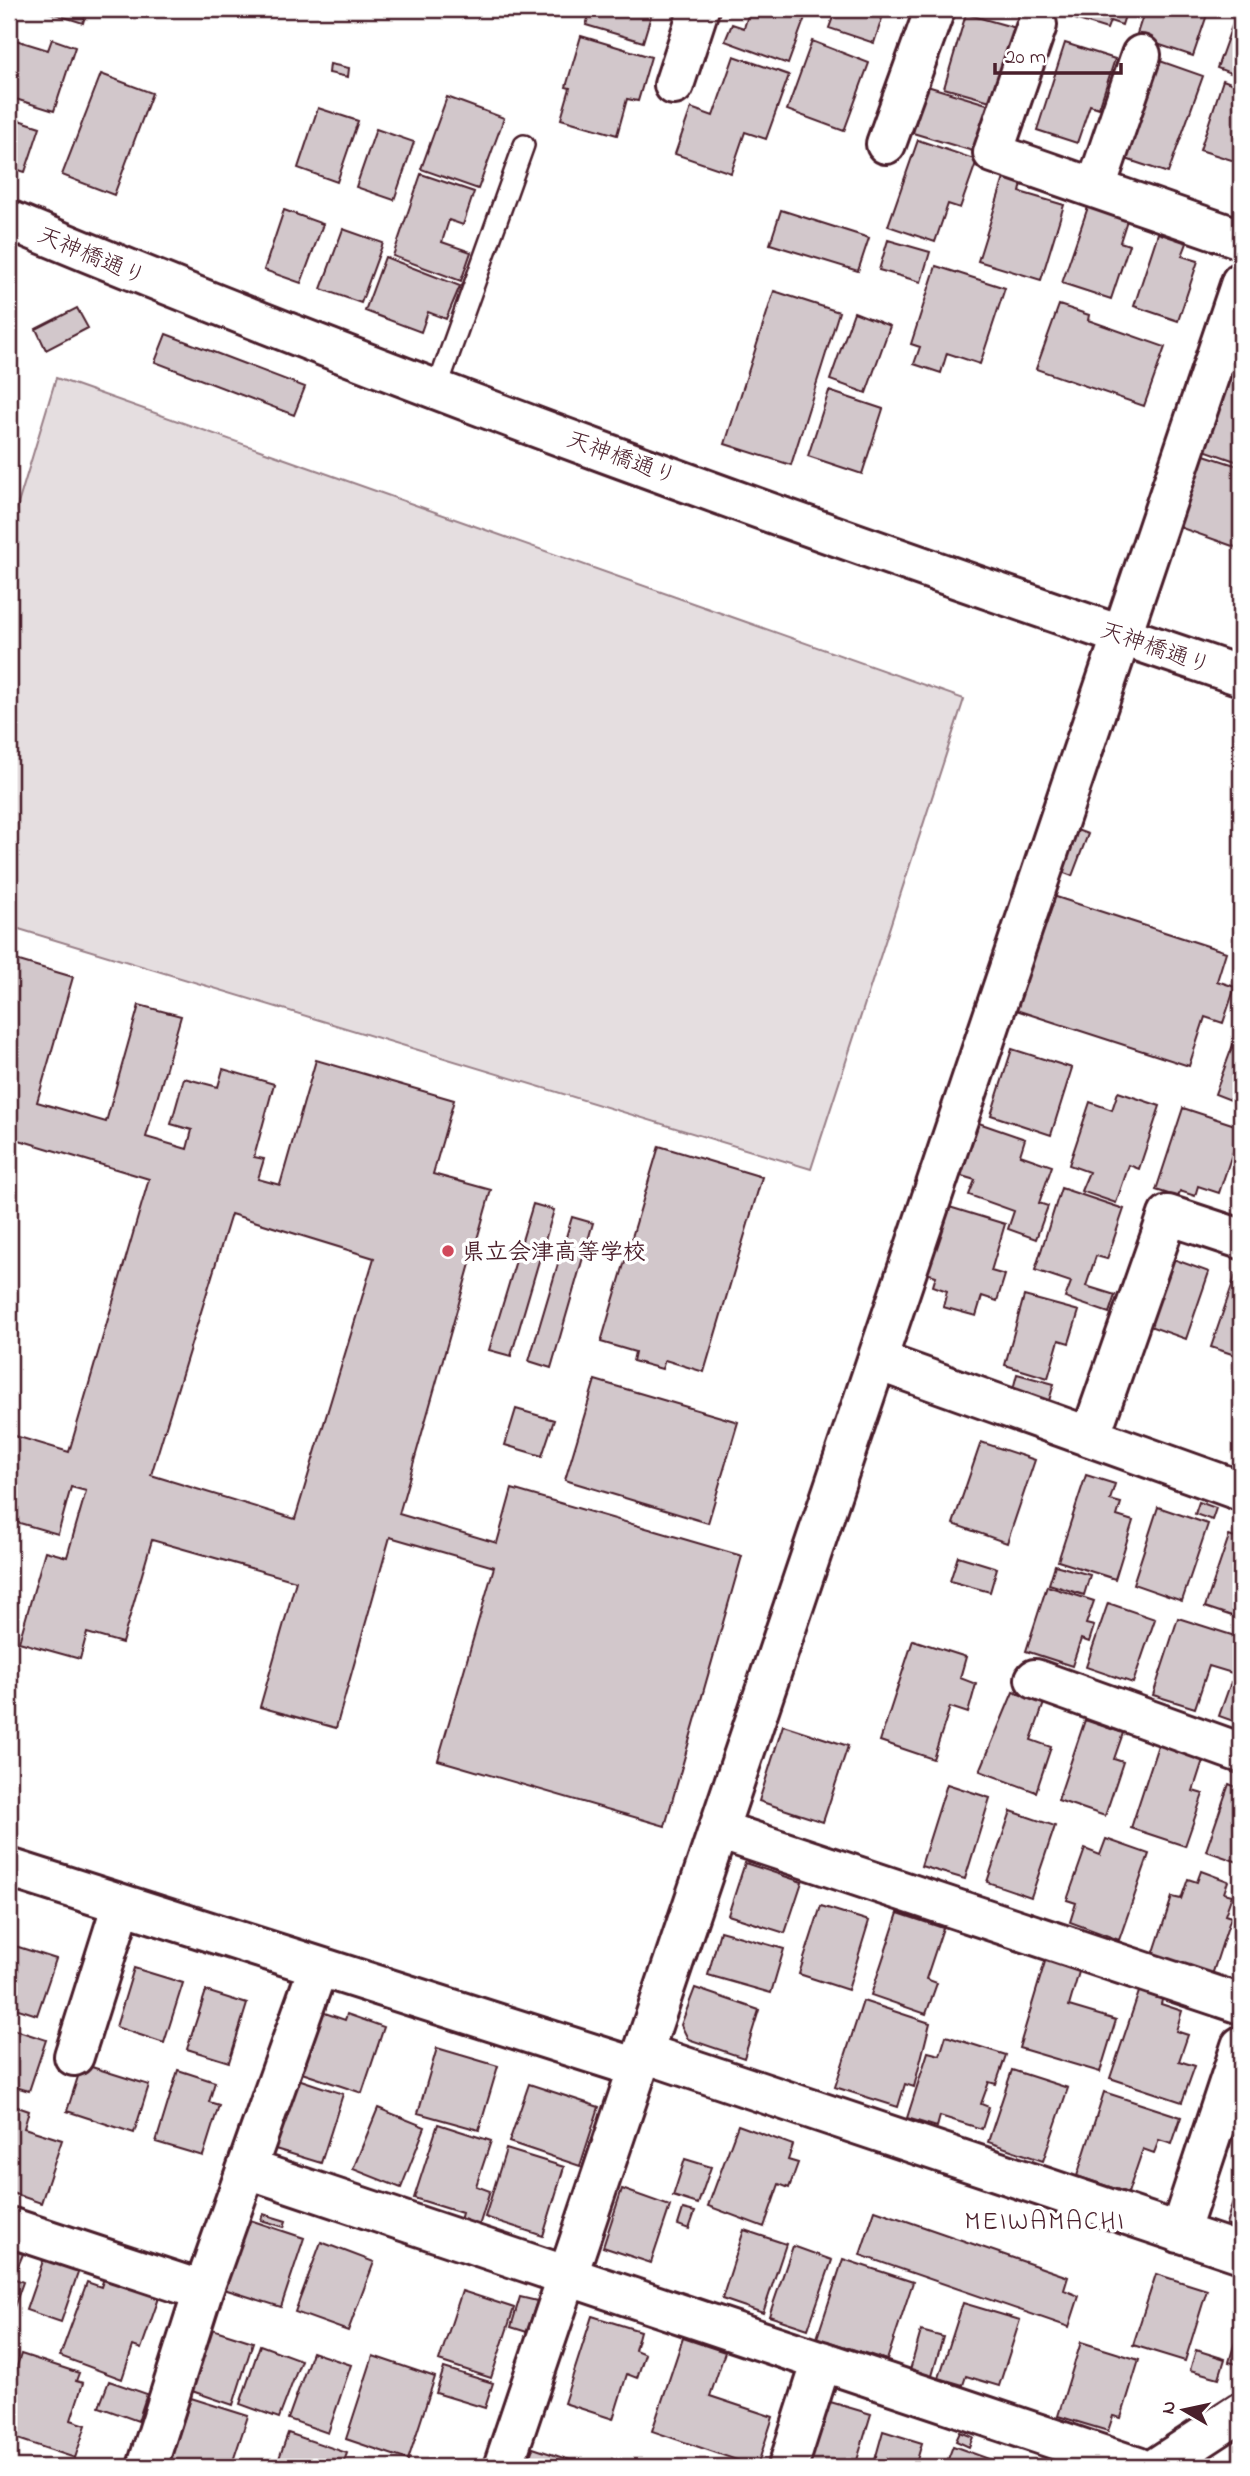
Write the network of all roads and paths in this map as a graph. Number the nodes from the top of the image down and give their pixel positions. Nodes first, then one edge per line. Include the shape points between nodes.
1 (699, 9) edge
2 (935, 9) edge
3 (1037, 25) dead end
4 (1142, 55) dead end
5 (674, 85) dead end
6 (886, 144) dead end
7 (524, 145) dead end
8 (1096, 187) junction
9 (9, 220) edge
10 (1241, 239) edge
11 (1241, 282) edge
12 (436, 391) junction
13 (1124, 637) junction
14 (1241, 676) edge
15 (1241, 1238) edge
16 (878, 1361) junction
17 (1090, 1437) junction
18 (1241, 1491) edge
19 (1035, 1679) dead end
20 (1241, 1753) edge
21 (719, 1830) junction
22 (9, 1868) edge
23 (122, 1905) junction
24 (318, 1968) junction
25 (1241, 2004) edge
26 (1241, 2046) edge
27 (74, 2056) dead end
28 (640, 2060) junction
29 (248, 2169) junction
30 (9, 2227) edge
31 (1179, 2233) junction
32 (1241, 2253) edge
33 (567, 2276) junction
34 (203, 2291) junction
35 (822, 2361) junction
36 (1241, 2412) edge
37 (147, 2467) edge
38 (503, 2467) edge
39 (788, 2467) edge
40 (1138, 2467) edge
41 (1157, 2467) edge

1 - 5 street
2 - 6 street
3 - 8 street via 993,153
4 - 8 street
7 - 12 lane
8 - 10 street
9 - 12 street, 天神橋通り via 125,271
11 - 13 street
12 - 13 street, 天神橋通り
13 - 14 street, 天神橋通り
13 - 16 street
15 - 17 street via 1168,1215
16 - 17 street
16 - 21 street
17 - 18 street
19 - 20 street
21 - 25 street
21 - 28 street
22 - 23 street
23 - 24 street
23 - 27 street
24 - 28 street
24 - 29 street
26 - 31 street
28 - 31 street
28 - 33 street
29 - 33 street
29 - 34 street
30 - 34 street
31 - 32 street
33 - 35 street
33 - 38 street
34 - 37 street
35 - 39 street
35 - 40 street
36 - 41 street

